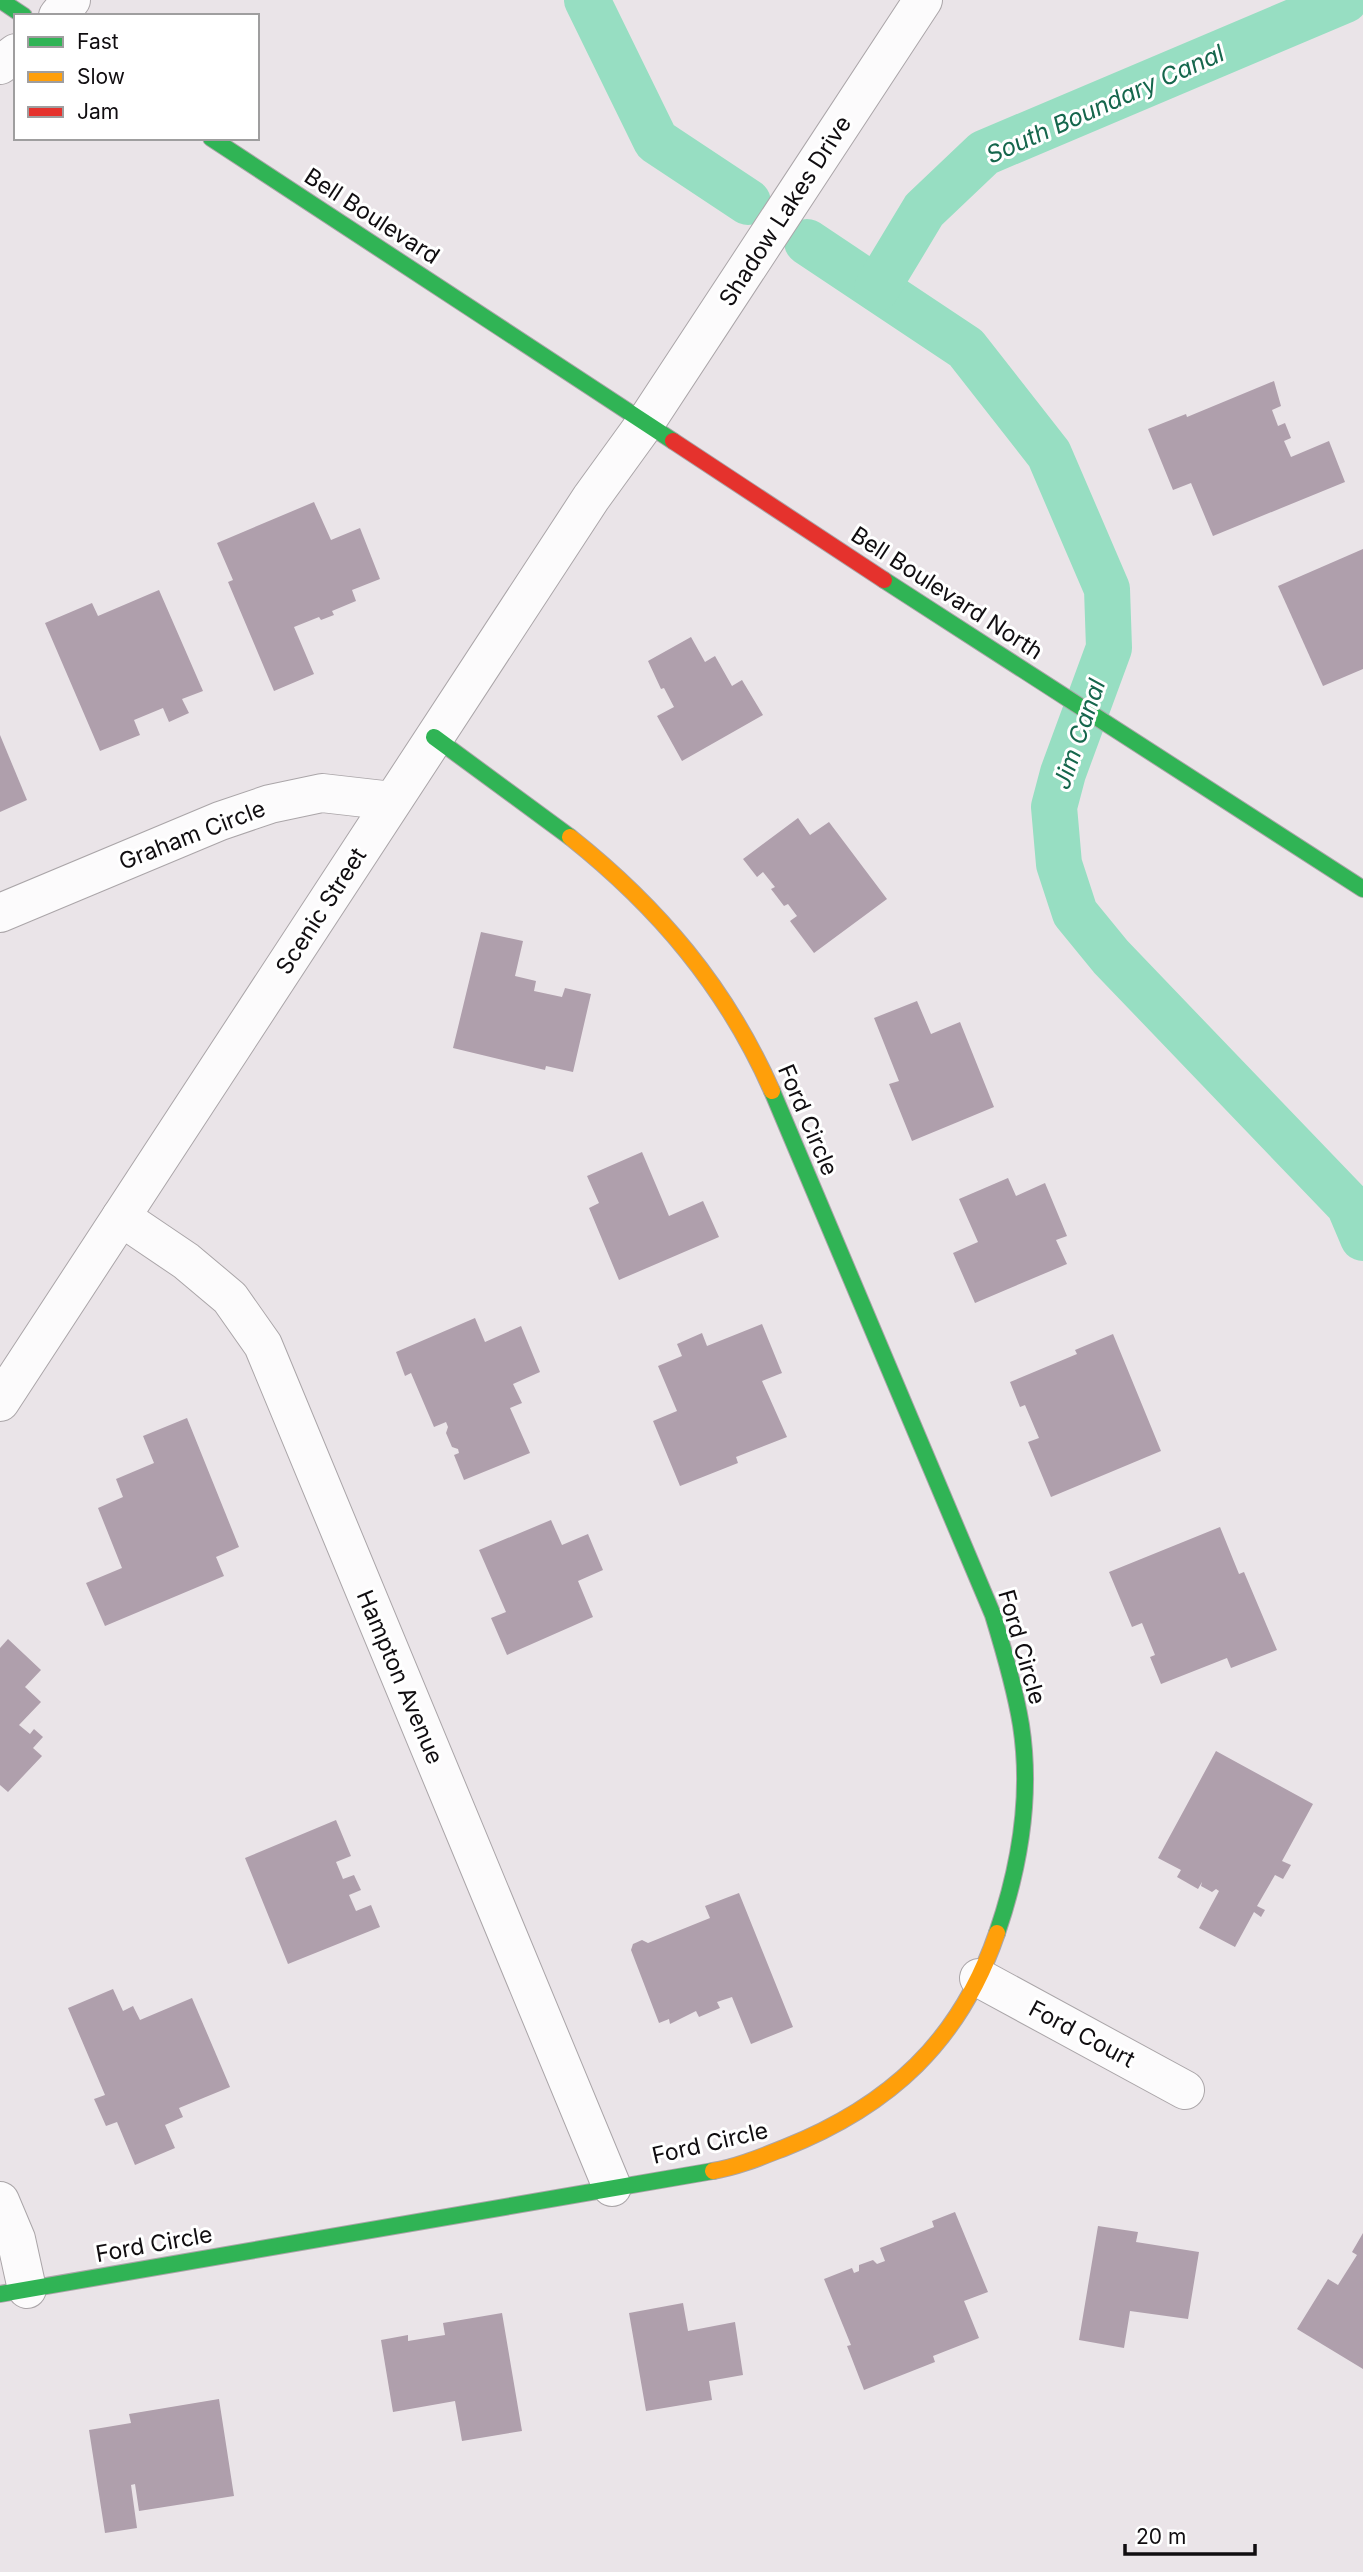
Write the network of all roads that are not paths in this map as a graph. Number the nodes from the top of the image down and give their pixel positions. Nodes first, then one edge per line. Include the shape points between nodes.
1 (0, 0) edge
2 (71, 0) edge
3 (923, 0) edge
4 (21, 14) edge
5 (60, 14) edge
6 (214, 140) edge
7 (508, 332) joint
8 (646, 422) junction
9 (434, 737) junction
10 (393, 801) junction
11 (1363, 888) edge
12 (0, 914) edge
13 (121, 1217) junction
14 (0, 1402) edge
15 (979, 1978) junction
16 (1185, 2090) dead end
17 (612, 2187) junction
18 (0, 2201) edge
19 (13, 2291) edge

1 - 4 street
2 - 5 street
3 - 8 street, Shadow Lakes Drive
6 - 7 street, Bell Boulevard
7 - 8 street, Bell Boulevard North
8 - 9 street, Scenic Street
8 - 11 street, Bell Boulevard North
9 - 10 street, Scenic Street
9 - 15 street, Ford Circle via 638,895 716,988 770,1087 993,1615 1012,1676 1023,1740 1025,1803 1005,1915
10 - 12 street, Graham Circle via 322,793 270,804
10 - 13 street, Scenic Street
13 - 14 street, Scenic Street
13 - 17 street, Hampton Avenue via 230,1298 263,1345
15 - 16 street, Ford Court
15 - 17 street, Ford Circle via 949,2030 909,2074 831,2127 773,2154 723,2169
17 - 19 street, Ford Circle
18 - 19 street via 16,2239

